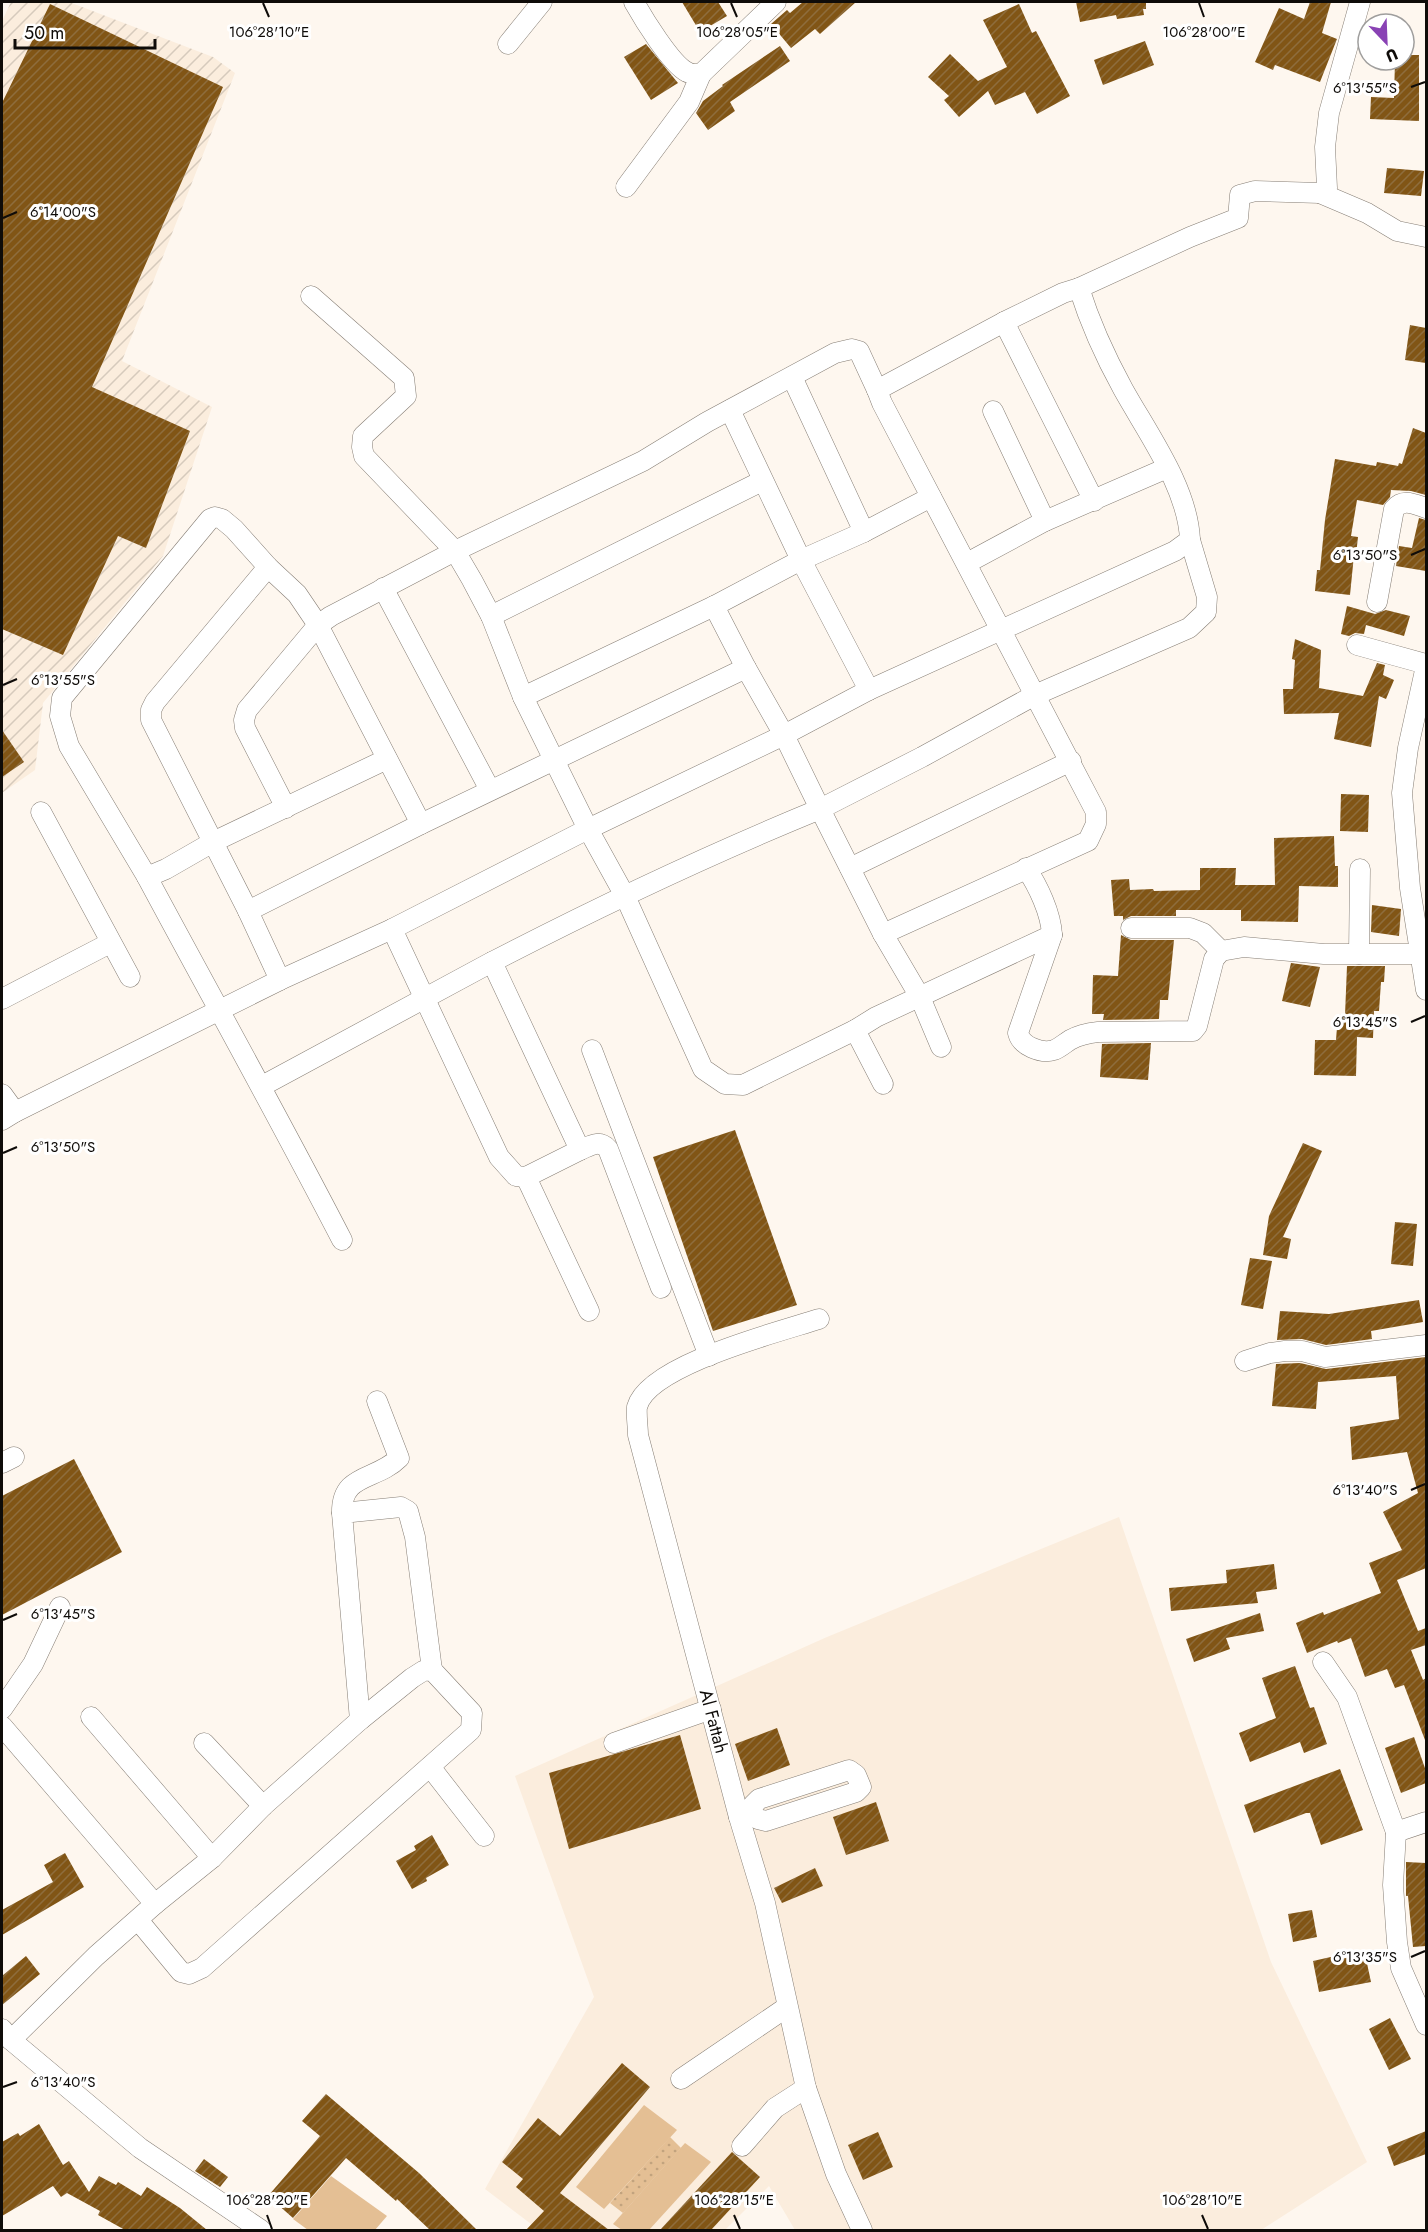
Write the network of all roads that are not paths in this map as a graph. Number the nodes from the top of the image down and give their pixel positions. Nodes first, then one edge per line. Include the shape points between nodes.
1 (542, 2) edge
2 (634, 2) edge
3 (776, 2) edge
4 (1360, 2) edge
5 (508, 44) dead end
6 (701, 74) junction
7 (626, 188) dead end
8 (1320, 193) junction
9 (1426, 237) edge
10 (1079, 288) junction
11 (311, 296) dead end
12 (1004, 322) junction
13 (792, 377) junction
14 (878, 390) junction
15 (730, 410) junction
16 (993, 411) dead end
17 (1167, 468) junction
18 (762, 481) junction
19 (931, 496) junction
20 (1094, 501) junction
21 (1426, 508) edge
22 (1045, 522) junction
23 (864, 532) junction
24 (1191, 540) junction
25 (455, 551) junction
26 (801, 560) junction
27 (967, 563) junction
28 (268, 567) junction
29 (383, 588) junction
30 (1377, 602) dead end
31 (714, 606) junction
32 (491, 615) junction
33 (318, 625) junction
34 (1000, 632) junction
35 (1357, 645) dead end
36 (1426, 665) edge
37 (747, 668) junction
38 (869, 690) junction
39 (1035, 695) junction
40 (523, 697) junction
41 (784, 735) junction
42 (387, 759) junction
43 (555, 760) junction
44 (1071, 762) junction
45 (490, 790) junction
46 (286, 808) junction
47 (820, 809) junction
48 (41, 812) dead end
49 (421, 824) junction
50 (588, 828) junction
51 (213, 842) junction
52 (850, 868) junction
53 (1026, 868) junction
54 (1360, 869) dead end
55 (147, 877) junction
56 (625, 896) junction
57 (248, 911) junction
58 (1131, 928) dead end
59 (392, 929) junction
60 (883, 934) junction
61 (1052, 936) junction
62 (110, 943) junction
63 (1221, 951) junction
64 (1359, 954) junction
65 (1419, 954) junction
66 (492, 962) junction
67 (130, 977) dead end
68 (280, 980) junction
69 (1426, 990) edge
70 (920, 997) junction
71 (2, 999) edge
72 (423, 1000) junction
73 (218, 1011) junction
74 (855, 1030) junction
75 (941, 1047) dead end
76 (592, 1050) dead end
77 (883, 1084) dead end
78 (262, 1086) junction
79 (2, 1094) edge
80 (8, 1116) edge
81 (580, 1150) junction
82 (526, 1177) junction
83 (342, 1240) dead end
84 (661, 1288) dead end
85 (589, 1311) dead end
86 (819, 1319) dead end
87 (1426, 1345) edge
88 (709, 1356) junction
89 (1245, 1361) dead end
90 (377, 1401) dead end
91 (342, 1514) junction
92 (60, 1607) dead end
93 (1323, 1662) dead end
94 (432, 1670) junction
95 (2, 1709) edge
96 (711, 1709) junction
97 (91, 1717) dead end
98 (360, 1719) junction
99 (2, 1726) edge
100 (204, 1743) dead end
101 (614, 1743) dead end
102 (431, 1768) junction
103 (263, 1806) junction
104 (745, 1814) junction
105 (1426, 1822) edge
106 (1396, 1832) junction
107 (484, 1836) dead end
108 (212, 1857) junction
109 (155, 1904) junction
110 (138, 1920) junction
111 (787, 2007) junction
112 (1426, 2025) edge
113 (6, 2034) edge
114 (681, 2079) dead end
115 (806, 2088) junction
116 (742, 2146) dead end
117 (261, 2230) edge
118 (862, 2230) edge

1 - 5 street
2 - 6 street via 681,67 688,73
3 - 6 street
4 - 8 street via 1329,113 1325,147 1327,188
6 - 7 street via 689,102
8 - 9 street via 1397,231
8 - 10 street via 1255,191 1240,195 1238,218
10 - 12 street
10 - 17 street via 1122,386
11 - 25 street via 404,378 406,396 363,436 364,456
12 - 14 street
12 - 20 street
13 - 14 street via 835,353 852,349 859,351
13 - 15 street
13 - 23 street
14 - 19 street
15 - 18 street
15 - 25 street via 643,461
16 - 22 street
17 - 20 street
17 - 24 street via 1178,487
18 - 26 street
18 - 32 street
19 - 23 street
19 - 27 street
20 - 22 street
21 - 30 street via 1407,501 1392,512
22 - 27 street
23 - 26 street
24 - 34 street
24 - 39 street via 1207,597 1206,612 1199,619 1189,628
25 - 29 street
25 - 32 street
26 - 31 street
26 - 38 street
27 - 34 street
28 - 33 street via 297,594
28 - 51 street via 151,710 159,738
28 - 55 street via 222,519 210,519 62,698 60,716 69,746
29 - 33 street
29 - 45 street
31 - 37 street
31 - 40 street
32 - 40 street
33 - 42 street
33 - 46 street via 247,710 243,720
34 - 38 street
34 - 39 street
35 - 36 street
36 - 65 street via 1402,793
37 - 41 street
37 - 43 street
38 - 41 street
39 - 44 street
39 - 47 street
40 - 43 street
41 - 47 street
41 - 50 street
42 - 46 street
42 - 49 street
43 - 45 street
43 - 50 street
44 - 52 street
44 - 53 street via 1096,812 1096,825 1088,841
45 - 49 street
46 - 51 street
47 - 52 street
47 - 56 street
48 - 62 street
49 - 57 street
50 - 56 street
50 - 59 street
51 - 55 street
51 - 57 street
52 - 60 street
53 - 60 street
53 - 61 street via 1035,881
54 - 64 street
55 - 73 street
56 - 66 street
56 - 74 street via 703,1069 725,1084 743,1085
57 - 68 street
58 - 63 street via 1190,928 1203,933
59 - 68 street
59 - 72 street
60 - 70 street
61 - 63 street via 1018,1033 1026,1045 1045,1051 1098,1032 1193,1031 1214,959
61 - 70 street
62 - 67 street
62 - 71 street
63 - 64 street via 1244,947
64 - 65 street
65 - 69 street
66 - 72 street
66 - 81 street
68 - 73 street
70 - 74 street
70 - 75 street
72 - 78 street
72 - 82 street via 499,1157 516,1176
73 - 78 street
73 - 80 street
74 - 77 street
76 - 88 street
78 - 83 street
79 - 80 street
81 - 82 street
81 - 84 street via 596,1143 608,1149
82 - 85 street
86 - 88 street, Al Fattah
87 - 89 street via 1325,1357 1285,1351
88 - 96 street, Al Fattah via 677,1369 650,1388 638,1407 638,1435
90 - 91 street via 399,1458 391,1466 351,1485 344,1492
91 - 94 street via 401,1507 408,1511
91 - 98 street
92 - 95 street via 33,1664
93 - 106 street via 1347,1697
94 - 98 street via 412,1678
94 - 102 street via 472,1713 473,1721 471,1730
96 - 101 street
96 - 104 street, Al Fattah
97 - 108 street
98 - 103 street
99 - 109 street
100 - 103 street
102 - 107 street
102 - 110 street via 201,1968 189,1974 181,1972
103 - 108 street
104 - 104 street via 759,1799 847,1770 854,1772 861,1786 856,1792 766,1821
104 - 111 street, Al Fattah
105 - 106 street
106 - 112 street via 1393,1886 1401,1968
108 - 109 street
109 - 110 street
110 - 113 street
111 - 114 street
111 - 115 street, Al Fattah
113 - 117 street via 140,2148
115 - 116 street via 775,2108
115 - 118 street, Al Fattah via 836,2174

